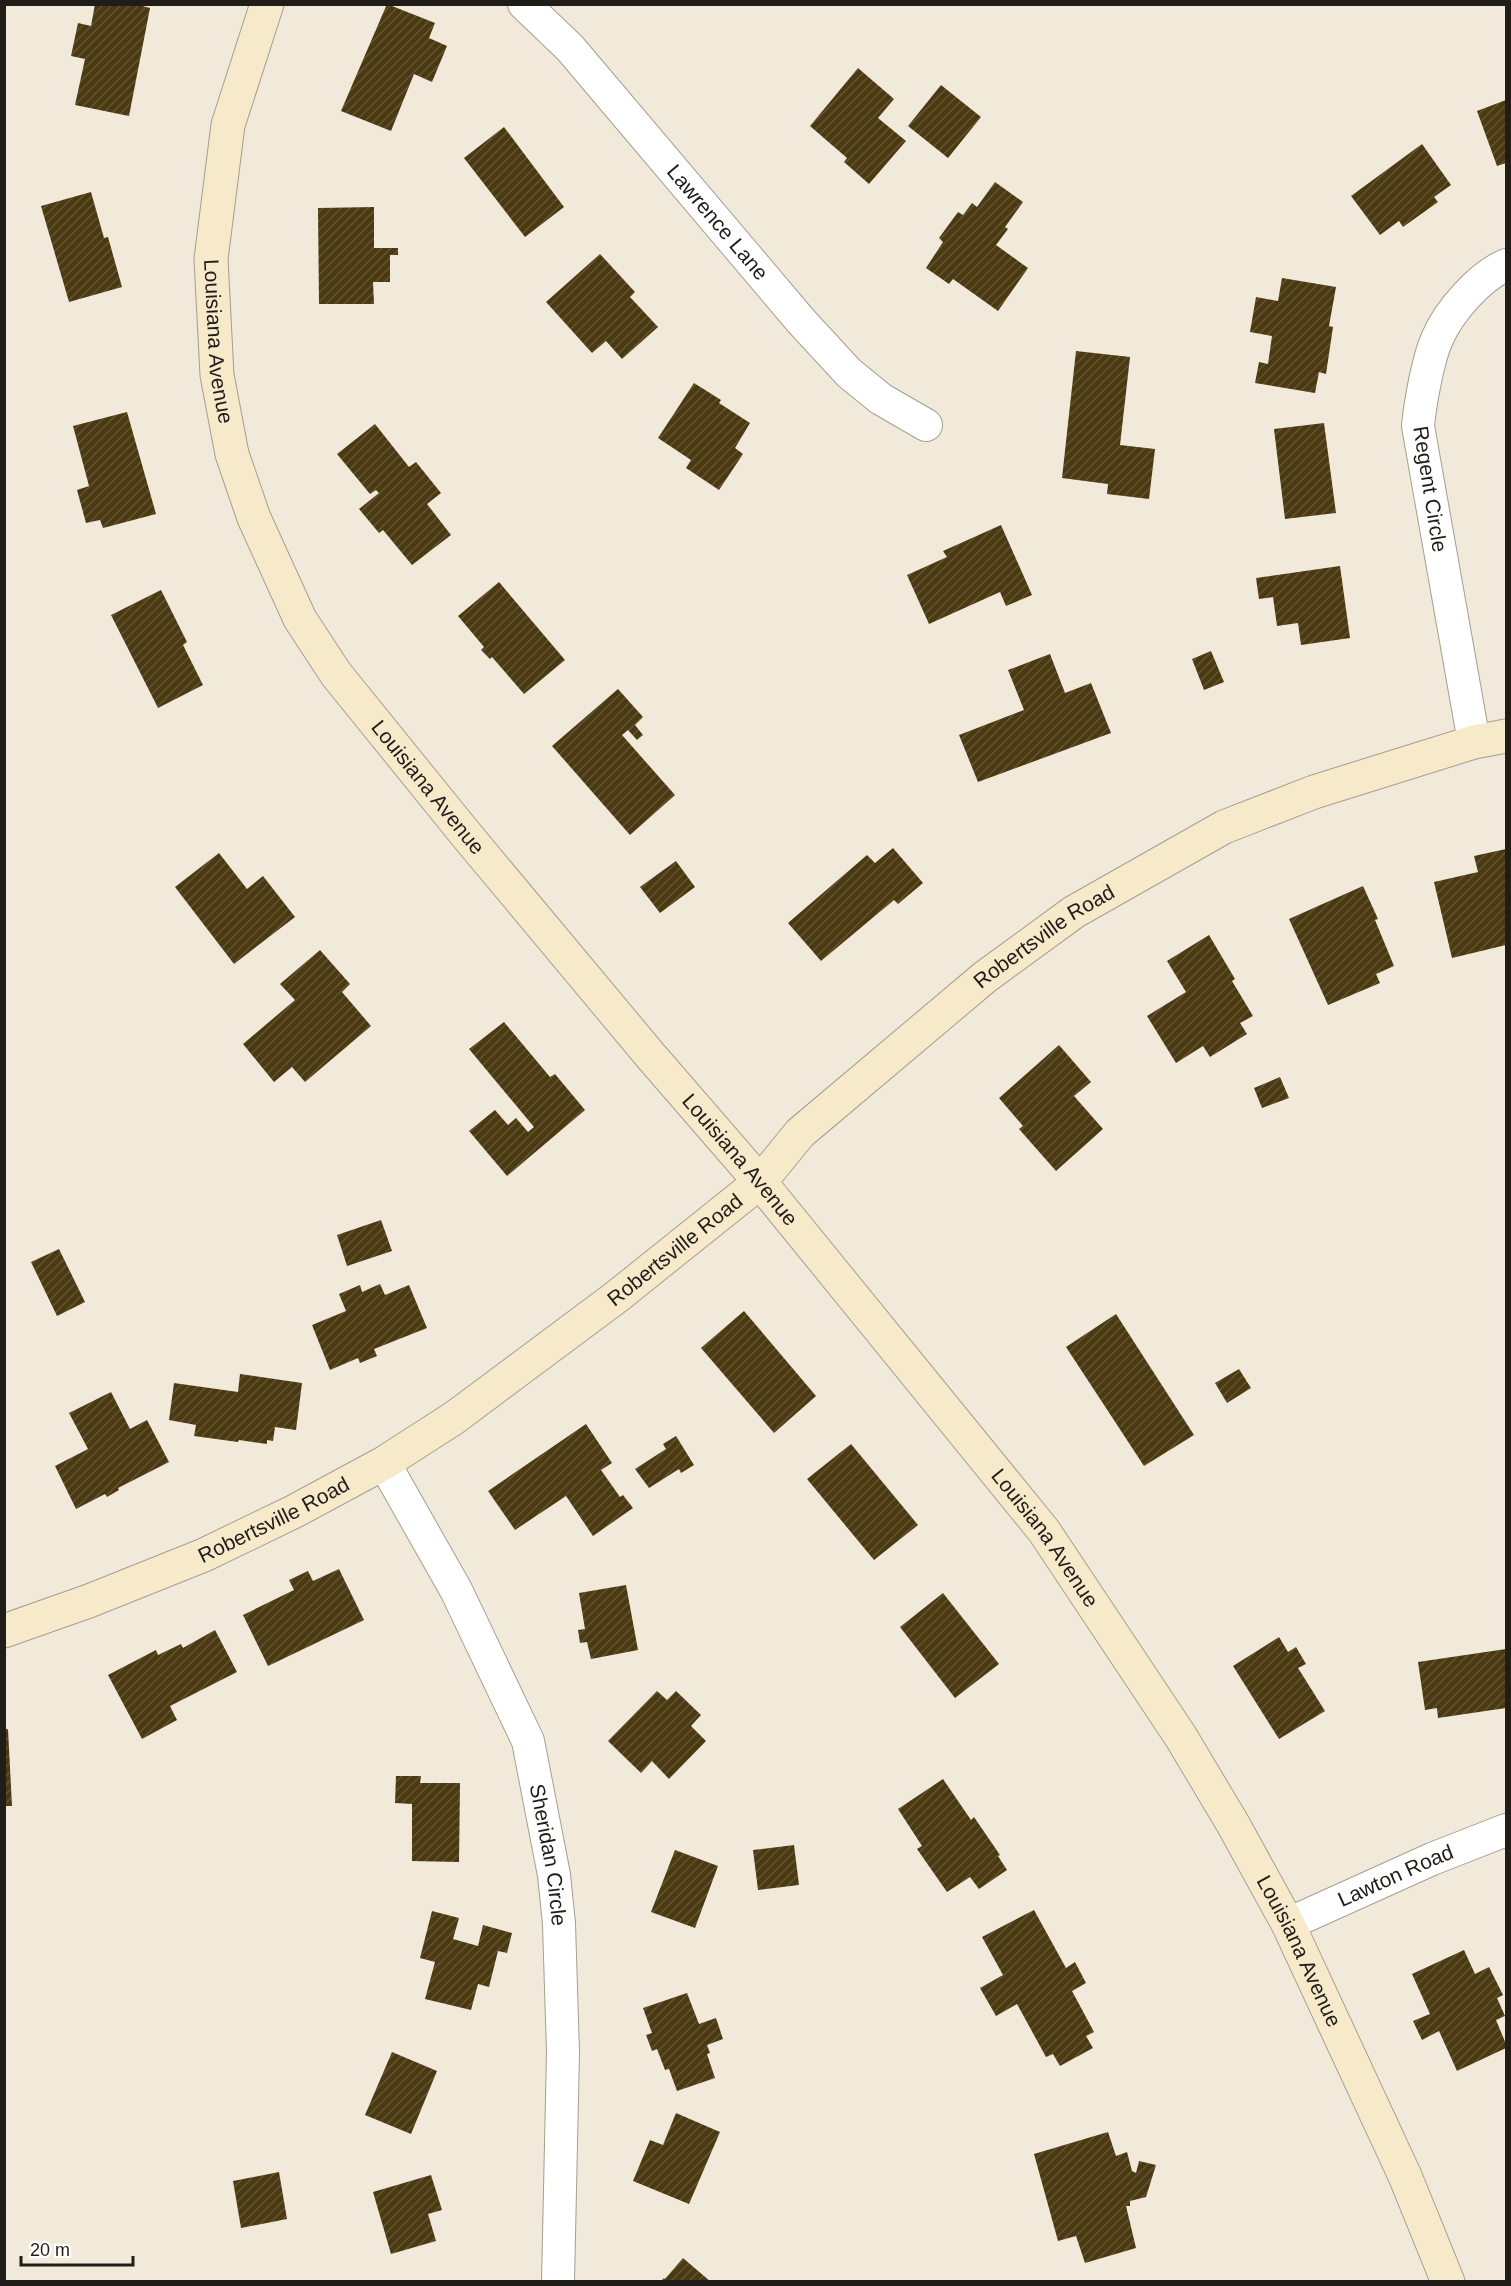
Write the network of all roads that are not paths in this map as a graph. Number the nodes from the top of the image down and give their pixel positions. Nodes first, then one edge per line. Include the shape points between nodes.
1 (267, 4) edge
2 (524, 4) edge
3 (1506, 265) edge
4 (926, 425) dead end
5 (1506, 736) edge
6 (1474, 742) junction
7 (760, 1182) junction
8 (384, 1463) junction
9 (4, 1631) edge
10 (1506, 1830) edge
11 (1288, 1924) junction
12 (558, 2282) edge
13 (1448, 2282) edge

1 - 7 street, Louisiana Avenue via 228,125 211,259 218,389 232,454 258,527 300,619 336,674 650,1055
2 - 4 street, Lawrence Lane via 570,48 849,373 881,399
3 - 6 street, Regent Circle via 1495,270 1458,305 1436,339 1418,426
5 - 6 street, Robertsville Road
6 - 7 street, Robertsville Road via 1314,792 1224,827 1074,912 985,977 800,1133
7 - 8 street, Robertsville Road via 615,1298 454,1418
7 - 11 street, Louisiana Avenue via 1044,1531 1181,1737
8 - 9 street, Robertsville Road via 204,1555
8 - 12 street, Sheridan Circle via 456,1590 528,1741 554,1875 559,1924 563,2062
10 - 11 street, Lawton Road
11 - 13 street, Louisiana Avenue via 1405,2176

